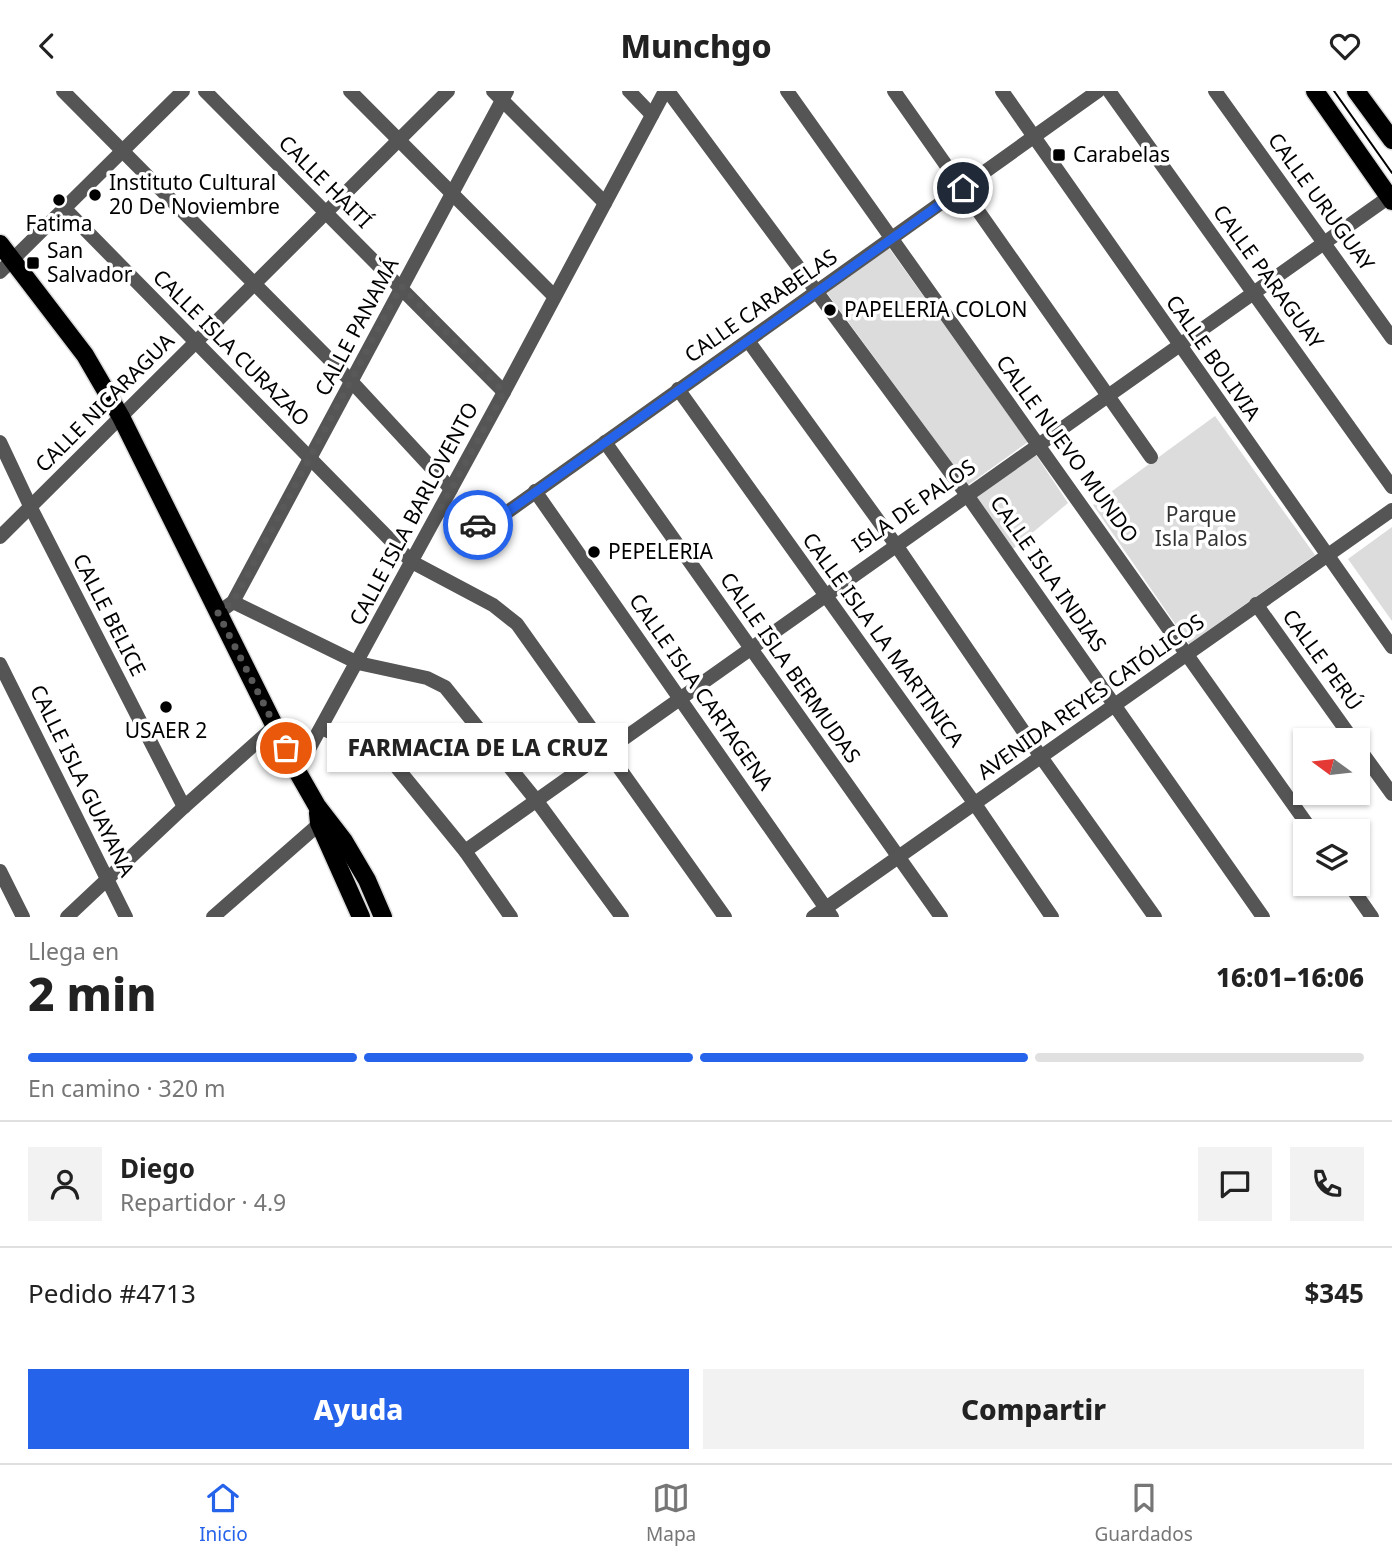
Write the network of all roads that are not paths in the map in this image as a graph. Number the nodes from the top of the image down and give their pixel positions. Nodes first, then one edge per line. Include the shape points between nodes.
1 (63, 91) edge
2 (183, 91) edge
3 (205, 91) edge
4 (350, 91) edge
5 (448, 91) edge
6 (629, 91) edge
7 (666, 91) edge
8 (787, 91) edge
9 (894, 91) edge
10 (1002, 91) edge
11 (1098, 91) edge
12 (1109, 91) edge
13 (1215, 91) edge
14 (1315, 91) edge
15 (1356, 91) edge
16 (501, 94) edge
17 (652, 115) junction
18 (1390, 132) edge
19 (1034, 137) junction
20 (399, 140) junction
21 (123, 150) junction
22 (963, 188) junction
23 (452, 193) junction
24 (1390, 199) edge
25 (605, 203) junction
26 (65, 209) junction
27 (325, 213) junction
28 (891, 239) junction
29 (1325, 242) junction
30 (0, 244) edge
31 (6, 266) edge
32 (254, 283) junction
33 (401, 286) junction
34 (818, 292) junction
35 (1254, 293) junction
36 (554, 296) junction
37 (1392, 338) edge
38 (196, 342) junction
39 (749, 342) junction
40 (1179, 345) junction
41 (351, 381) junction
42 (678, 389) junction
43 (504, 392) junction
44 (1108, 396) junction
45 (121, 417) junction
46 (0, 442) edge
47 (605, 442) junction
48 (1038, 444) junction
49 (1151, 457) dead end
50 (311, 459) junction
51 (1392, 487) edge
52 (451, 489) junction
53 (535, 491) junction
54 (967, 495) junction
55 (31, 507) junction
56 (441, 508) junction
57 (1392, 510) edge
58 (0, 537) edge
59 (896, 545) junction
60 (1327, 557) junction
61 (412, 562) junction
62 (825, 595) junction
63 (233, 602) junction
64 (1256, 604) junction
65 (218, 613) junction
66 (1392, 647) edge
67 (749, 649) junction
68 (1188, 654) junction
69 (358, 663) junction
70 (0, 664) edge
71 (680, 698) junction
72 (1115, 706) junction
73 (275, 726) junction
74 (322, 728) junction
75 (1344, 728) edge
76 (607, 751) junction
77 (1041, 757) junction
78 (1370, 764) edge
79 (297, 771) junction
80 (1392, 795) edge
81 (536, 800) junction
82 (975, 804) junction
83 (184, 807) junction
84 (321, 815) junction
85 (1304, 819) edge
86 (465, 851) junction
87 (899, 857) junction
88 (0, 871) edge
89 (108, 879) junction
90 (367, 880) junction
91 (1357, 896) edge
92 (228, 911) edge
93 (823, 914) edge
94 (23, 917) edge
95 (67, 917) edge
96 (126, 917) edge
97 (213, 917) edge
98 (361, 917) edge
99 (383, 917) edge
100 (394, 917) edge
101 (511, 917) edge
102 (622, 917) edge
103 (725, 917) edge
104 (941, 917) edge
105 (1052, 917) edge
106 (1155, 917) edge
107 (1263, 917) edge
108 (1372, 917) edge

1 - 21 street
2 - 21 street
3 - 27 street, CALLE HAITÍ
4 - 20 street
5 - 20 street, CALLE NICARAGUA
6 - 17 street
7 - 17 street, CALLE ISLA BARLOVENTO
7 - 34 street, CALLE ISLA INDIAS
8 - 28 street, CALLE NUEVO MUNDO
9 - 22 street
10 - 19 street, CALLE BOLIVIA
11 - 19 street, CALLE CARABELAS
12 - 35 street, CALLE PARAGUAY
13 - 29 street, CALLE URUGUAY
14 - 24 main road
15 - 18 main road
16 - 23 street, CALLE PANAMÁ
16 - 25 street
17 - 25 street, CALLE ISLA BARLOVENTO
19 - 22 street, CALLE CARABELAS
19 - 40 street, CALLE BOLIVIA
20 - 23 street
20 - 27 street, CALLE NICARAGUA
21 - 26 street
21 - 32 street
22 - 28 street, CALLE CARABELAS
22 - 44 street
23 - 33 street, CALLE PANAMÁ
23 - 36 street
24 - 29 street, ISLA DE PALOS
25 - 36 street, CALLE ISLA BARLOVENTO
26 - 31 street
26 - 38 street, CALLE ISLA CURAZAO
27 - 32 street, CALLE NICARAGUA
27 - 33 street, CALLE HAITÍ
28 - 34 street, CALLE CARABELAS
28 - 48 street, CALLE NUEVO MUNDO
29 - 35 street, ISLA DE PALOS
29 - 37 street, CALLE URUGUAY
30 - 31 main road
31 - 45 main road via 85,355
32 - 38 street, CALLE NICARAGUA
32 - 41 street
33 - 41 street, CALLE PANAMÁ
33 - 43 street, CALLE HAITÍ
34 - 39 street, CALLE CARABELAS
34 - 54 street, CALLE ISLA INDIAS
35 - 40 street, ISLA DE PALOS
35 - 51 street, CALLE PARAGUAY
36 - 43 street, CALLE ISLA BARLOVENTO
38 - 45 street, CALLE NICARAGUA
38 - 50 street, CALLE ISLA CURAZAO
39 - 42 street, CALLE CARABELAS
39 - 59 street
40 - 44 street, ISLA DE PALOS
40 - 60 street, CALLE BOLIVIA
41 - 50 street, CALLE PANAMÁ
41 - 52 street
42 - 47 street, CALLE CARABELAS
42 - 62 street, CALLE ISLA LA MARTINICA
43 - 52 street, CALLE ISLA BARLOVENTO
44 - 48 street, ISLA DE PALOS
44 - 49 street
45 - 55 street, CALLE NICARAGUA
45 - 65 main road
46 - 55 street, CALLE BELICE
47 - 53 street, CALLE CARABELAS
47 - 67 street, CALLE ISLA BERMUDAS
48 - 54 street, ISLA DE PALOS
48 - 68 street, CALLE NUEVO MUNDO
50 - 61 street, CALLE ISLA CURAZAO
50 - 63 street, CALLE PANAMÁ
52 - 56 street, CALLE ISLA BARLOVENTO
53 - 56 street, CALLE CARABELAS via 483,525
53 - 71 street, CALLE ISLA CARTAGENA
54 - 59 street, ISLA DE PALOS
54 - 72 street, CALLE ISLA INDIAS
55 - 58 street, CALLE NICARAGUA
55 - 83 street, CALLE BELICE
56 - 61 street, CALLE ISLA BARLOVENTO
57 - 60 street, AVENIDA REYES CATÓLICOS
59 - 62 street, ISLA DE PALOS
59 - 77 street
60 - 64 street, AVENIDA REYES CATÓLICOS
60 - 66 street, CALLE BOLIVIA
61 - 69 street, CALLE ISLA BARLOVENTO
61 - 76 street, CALLE ISLA CURAZAO via 493,605 517,624
62 - 67 street, ISLA DE PALOS
62 - 82 street, CALLE ISLA LA MARTINICA
63 - 65 street, CALLE PANAMÁ
63 - 69 street
64 - 68 street, AVENIDA REYES CATÓLICOS
64 - 75 street, CALLE PERÚ
65 - 73 main road
67 - 71 street, ISLA DE PALOS
67 - 87 street, CALLE ISLA BERMUDAS
68 - 72 street, AVENIDA REYES CATÓLICOS
68 - 85 street, CALLE NUEVO MUNDO
69 - 74 street, CALLE ISLA BARLOVENTO
69 - 81 street via 427,678 445,687
70 - 89 street, CALLE ISLA GUAYANA
71 - 76 street, ISLA DE PALOS
71 - 93 street, CALLE ISLA CARTAGENA
72 - 77 street, AVENIDA REYES CATÓLICOS
72 - 107 street, CALLE ISLA INDIAS
73 - 79 main road
73 - 83 street
74 - 79 street, CALLE ISLA BARLOVENTO
74 - 86 street via 394,764
76 - 81 street, ISLA DE PALOS
76 - 103 street, CALLE ISLA CURAZAO
77 - 82 street, AVENIDA REYES CATÓLICOS
77 - 106 street
78 - 80 street
79 - 84 main road
81 - 86 street, ISLA DE PALOS
81 - 102 street
82 - 87 street, AVENIDA REYES CATÓLICOS
82 - 105 street, CALLE ISLA LA MARTINICA
83 - 89 street
84 - 90 main road via 344,841
84 - 92 street
84 - 98 main road
86 - 101 street
87 - 93 street, AVENIDA REYES CATÓLICOS
87 - 104 street, CALLE ISLA BERMUDAS
88 - 94 street
89 - 95 street
89 - 96 street, CALLE ISLA GUAYANA
90 - 99 main road
90 - 100 street
91 - 108 street
92 - 97 street

